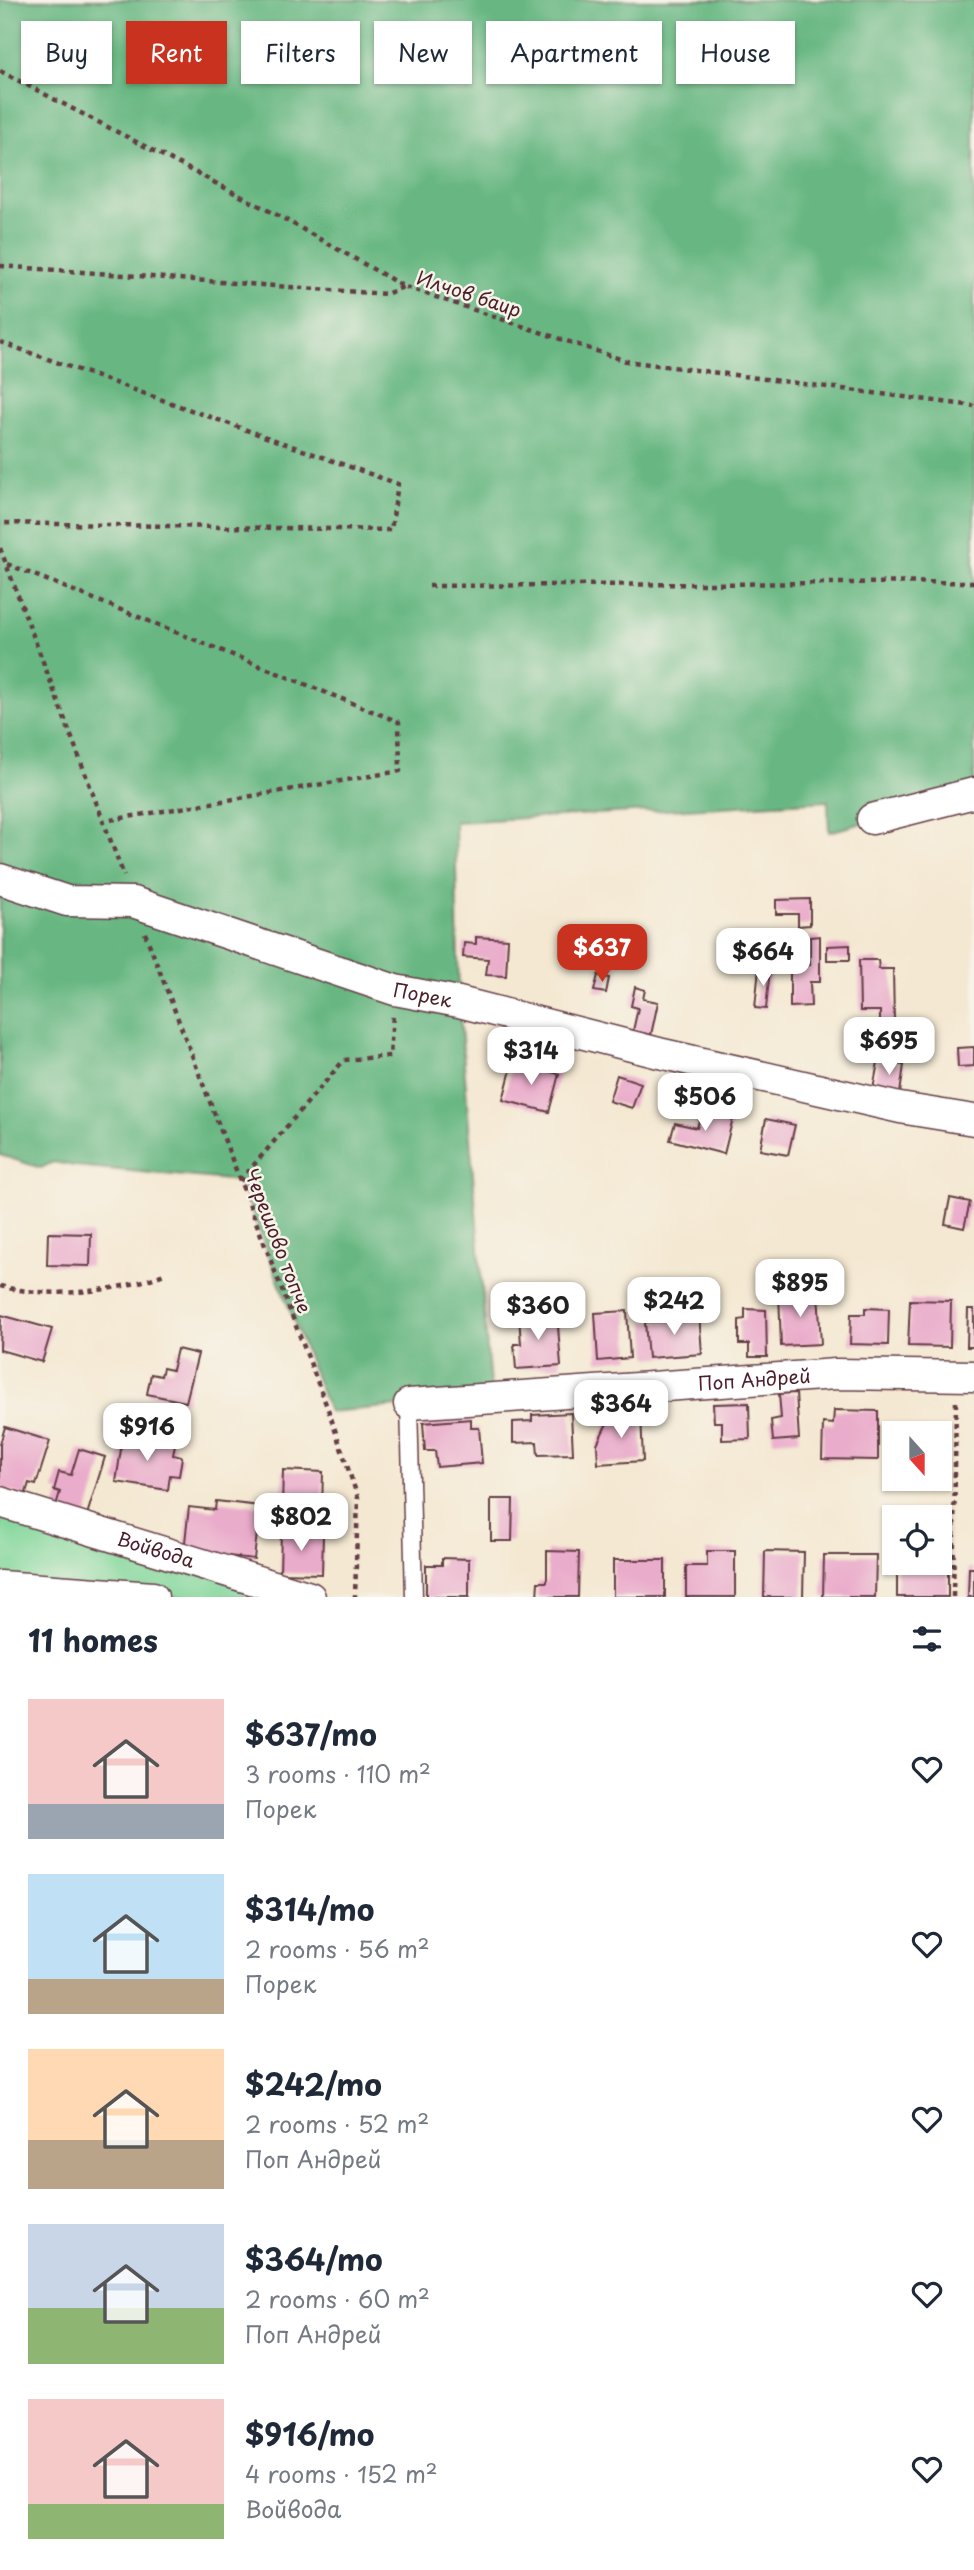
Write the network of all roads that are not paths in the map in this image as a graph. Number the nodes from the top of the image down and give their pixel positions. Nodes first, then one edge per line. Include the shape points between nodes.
1 (974, 793) edge
2 (872, 819) dead end
3 (0, 879) edge
4 (974, 1120) edge
5 (965, 1376) edge
6 (409, 1404) joint
7 (0, 1502) edge
8 (0, 1586) edge
9 (153, 1597) edge
10 (310, 1597) edge
11 (414, 1597) edge

1 - 2 street
3 - 4 street, Порек via 68,901 133,902 395,990 900,1108
5 - 6 street, Поп Андрей via 836,1374
6 - 11 lane
7 - 10 street, Войвода
8 - 9 street

